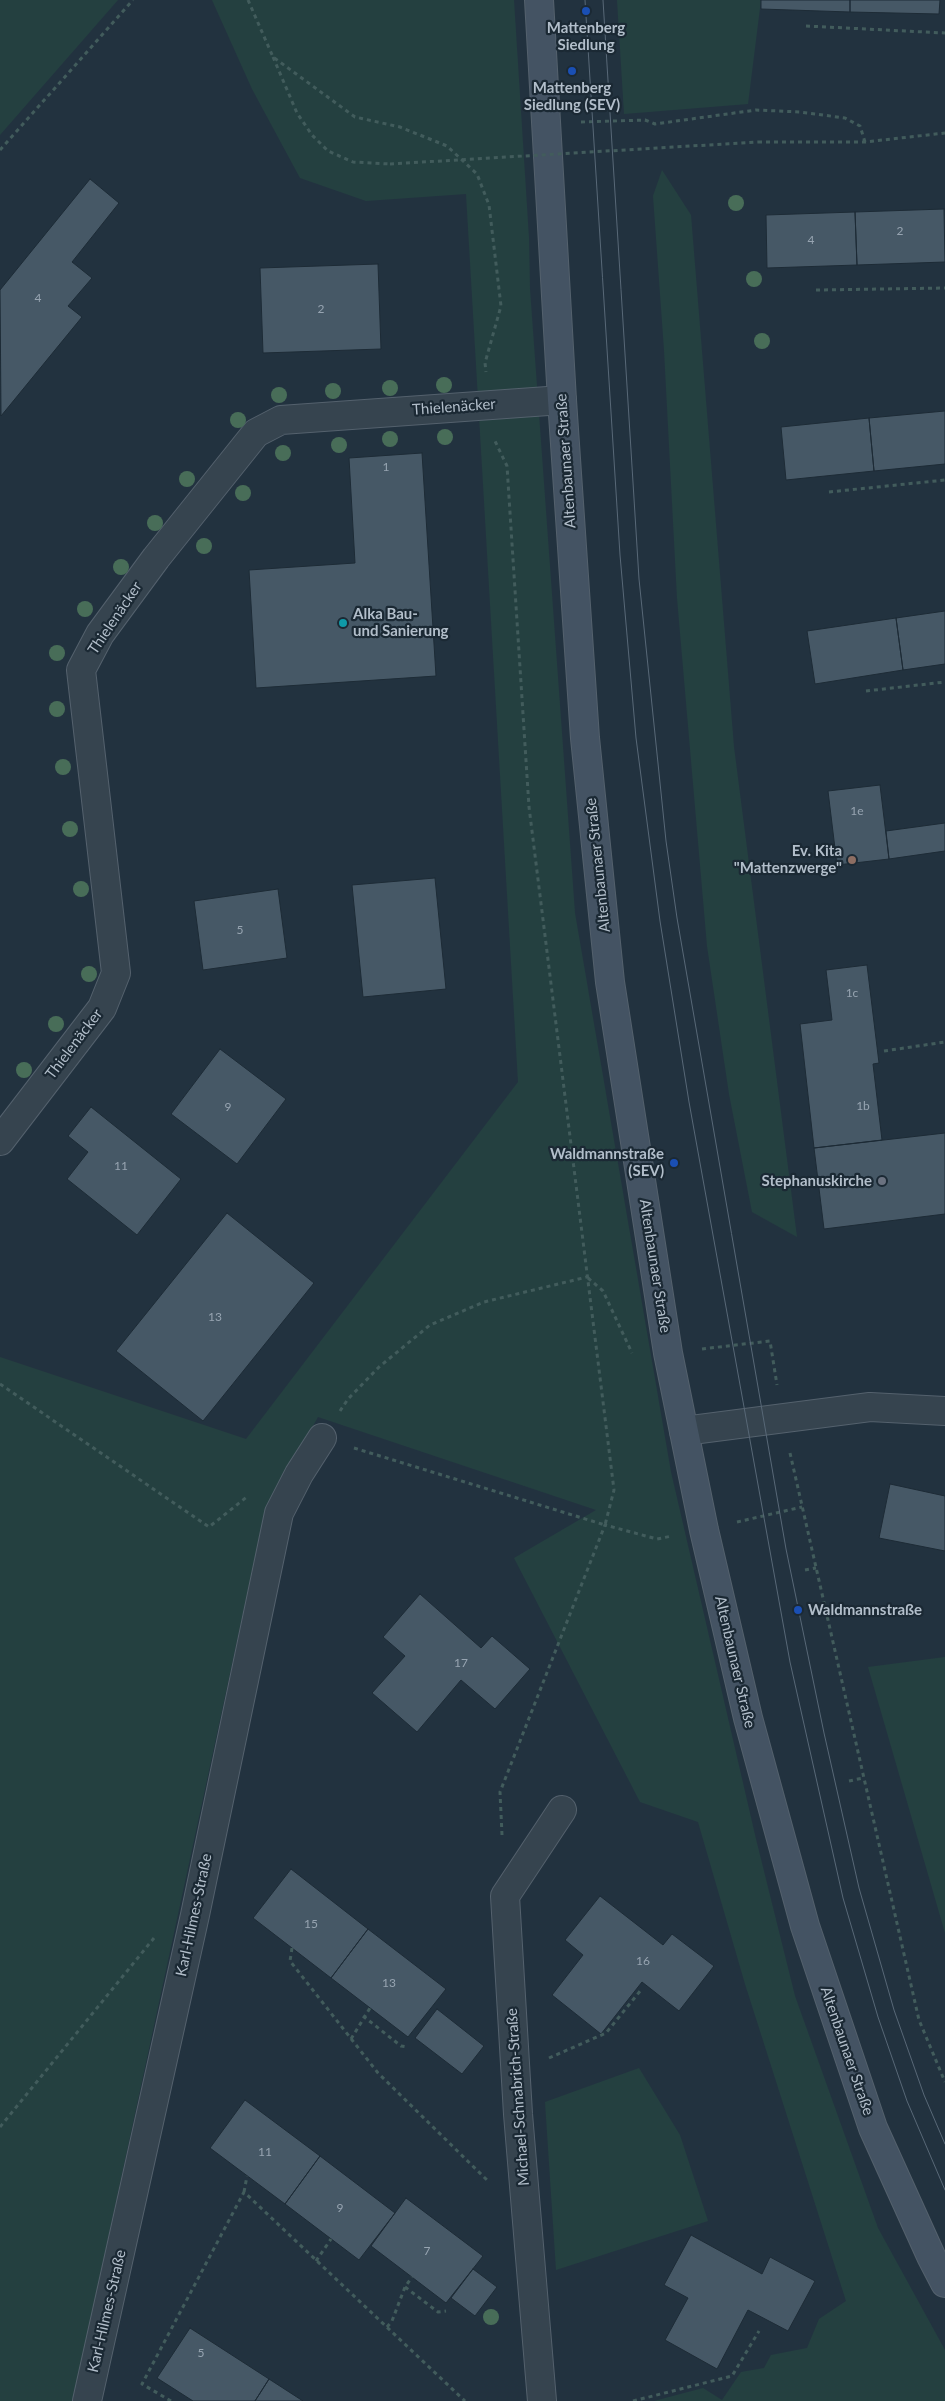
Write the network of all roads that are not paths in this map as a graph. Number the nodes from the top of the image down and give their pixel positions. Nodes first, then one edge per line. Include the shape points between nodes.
1 (539, 0) edge
2 (562, 400) junction
3 (0, 1141) edge
4 (945, 1411) edge
5 (684, 1431) junction
6 (322, 1438) road end
7 (562, 1810) dead end
8 (945, 2283) edge
9 (87, 2401) edge
10 (542, 2401) edge

1 - 2 main road, Altenbaunaer Straße
2 - 3 street, Thielenäcker via 282,420 256,434 156,558 100,634 81,670 116,973 102,1008
2 - 5 main road, Altenbaunaer Straße via 584,738 610,982 664,1327
4 - 5 street via 870,1407
5 - 8 main road, Altenbaunaer Straße via 748,1718 804,1926 873,2128
6 - 9 street, Karl-Hilmes-Straße via 279,1513 195,1915
7 - 10 street, Michael-Schnabrich-Straße via 505,1896 524,2194

